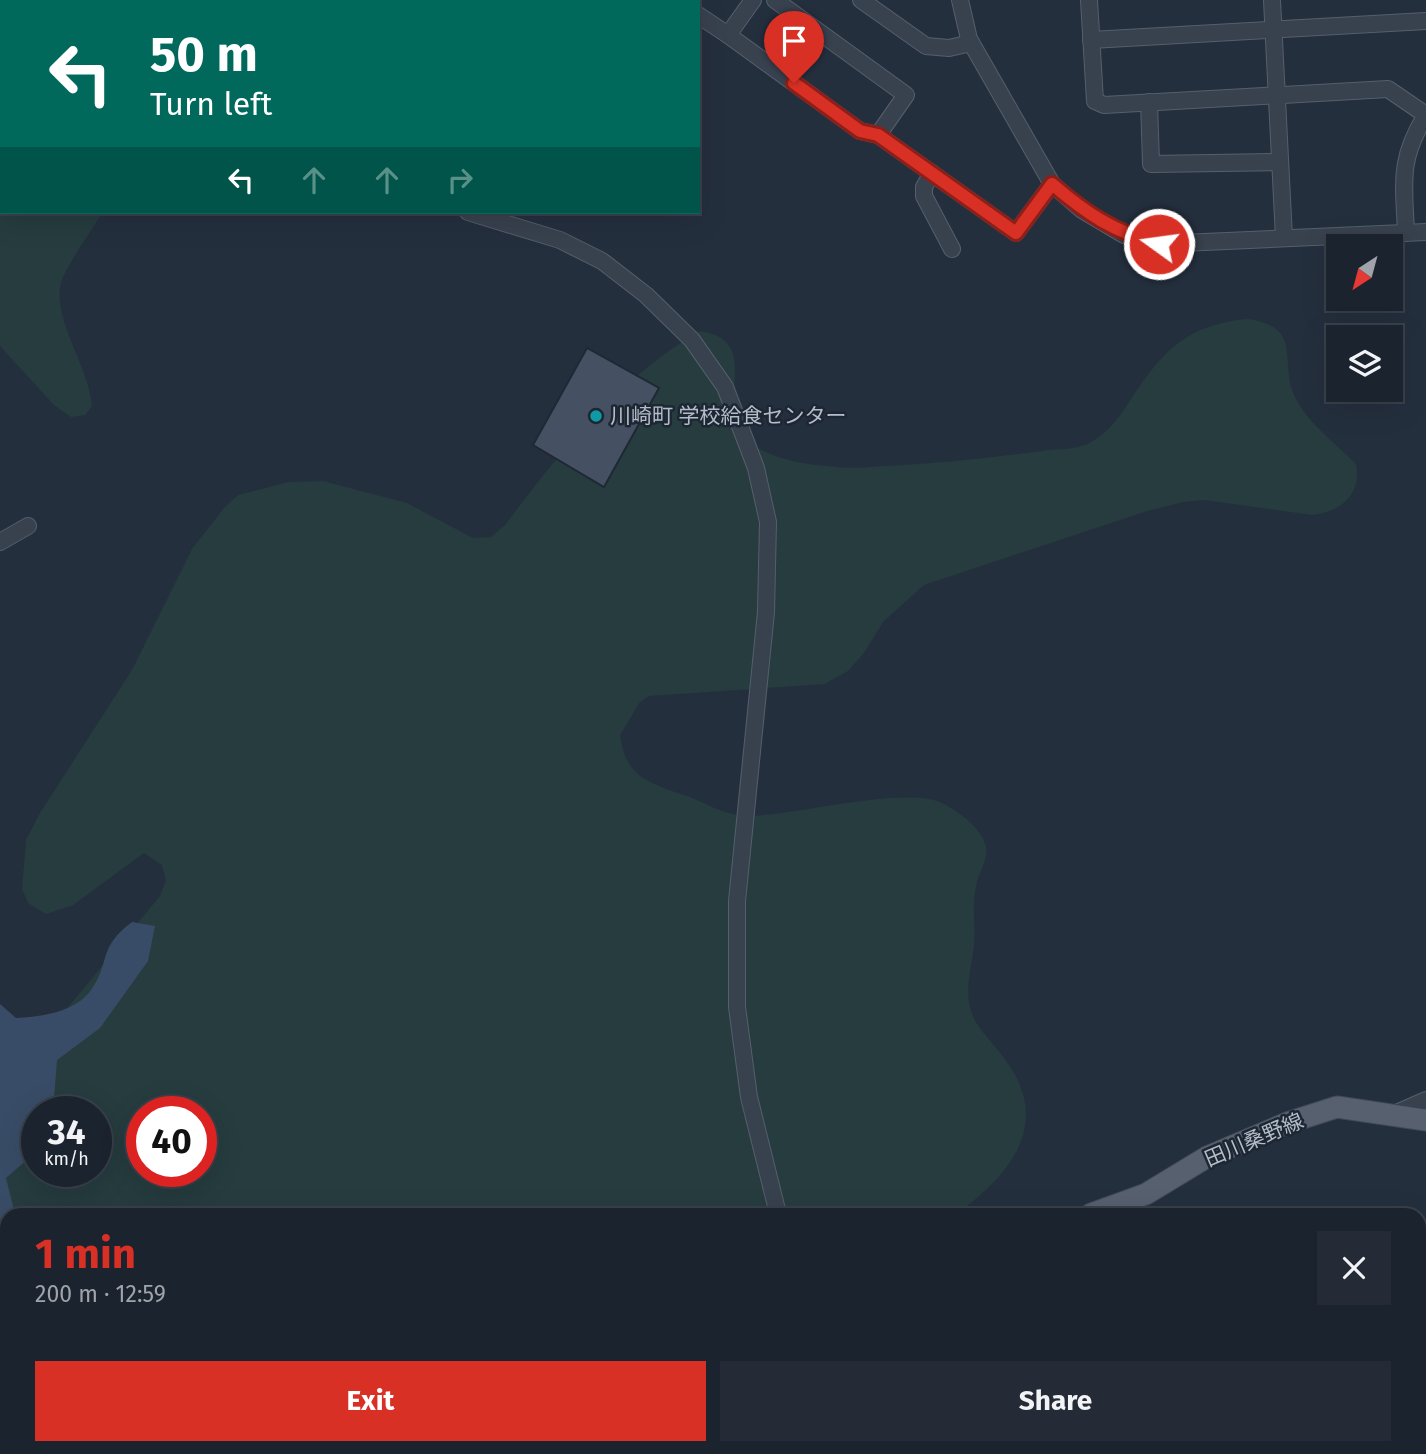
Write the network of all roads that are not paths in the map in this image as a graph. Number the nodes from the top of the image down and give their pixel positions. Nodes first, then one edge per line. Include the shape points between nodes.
1 (753, 0) edge
2 (775, 0) edge
3 (861, 0) edge
4 (960, 0) edge
5 (1089, 0) edge
6 (1272, 0) edge
7 (700, 16) edge
8 (1426, 21) edge
9 (1273, 28) junction
10 (728, 35) junction
11 (1091, 40) junction
12 (971, 43) junction
13 (1276, 94) junction
14 (1149, 102) junction
15 (1426, 115) edge
16 (878, 135) junction
17 (1280, 162) junction
18 (932, 173) junction
19 (1052, 184) junction
20 (475, 214) edge
21 (1426, 232) edge
22 (1406, 233) junction
23 (1283, 238) junction
24 (951, 249) dead end
25 (28, 526) dead end
26 (0, 542) edge
27 (1426, 1100) edge
28 (1392, 1115) junction
29 (1426, 1120) edge
30 (777, 1208) edge
31 (1108, 1208) edge

1 - 10 street
2 - 16 street via 906,95
3 - 12 street via 926,46 949,48
4 - 12 street
5 - 11 street
6 - 9 street
7 - 10 street
8 - 9 street
9 - 11 street
9 - 13 street
10 - 16 street via 860,131
11 - 14 street via 1095,101 1104,105
12 - 19 street
13 - 14 street
13 - 15 street via 1388,89
13 - 17 street
14 - 17 street via 1151,164
15 - 22 street via 1410,141 1404,166
16 - 18 street
17 - 23 street
18 - 19 street via 1016,233
18 - 24 street via 924,187 925,196
19 - 23 street via 1124,235 1159,244
20 - 30 street via 560,240 602,261 646,295 692,340 725,387 756,468 768,522 766,612 737,901 737,1007 750,1097
21 - 22 street
22 - 23 street
25 - 26 street
27 - 28 street
28 - 29 main road, 田川桑野線
28 - 31 main road, 田川桑野線 via 1336,1107 1287,1123 1208,1157 1146,1194

